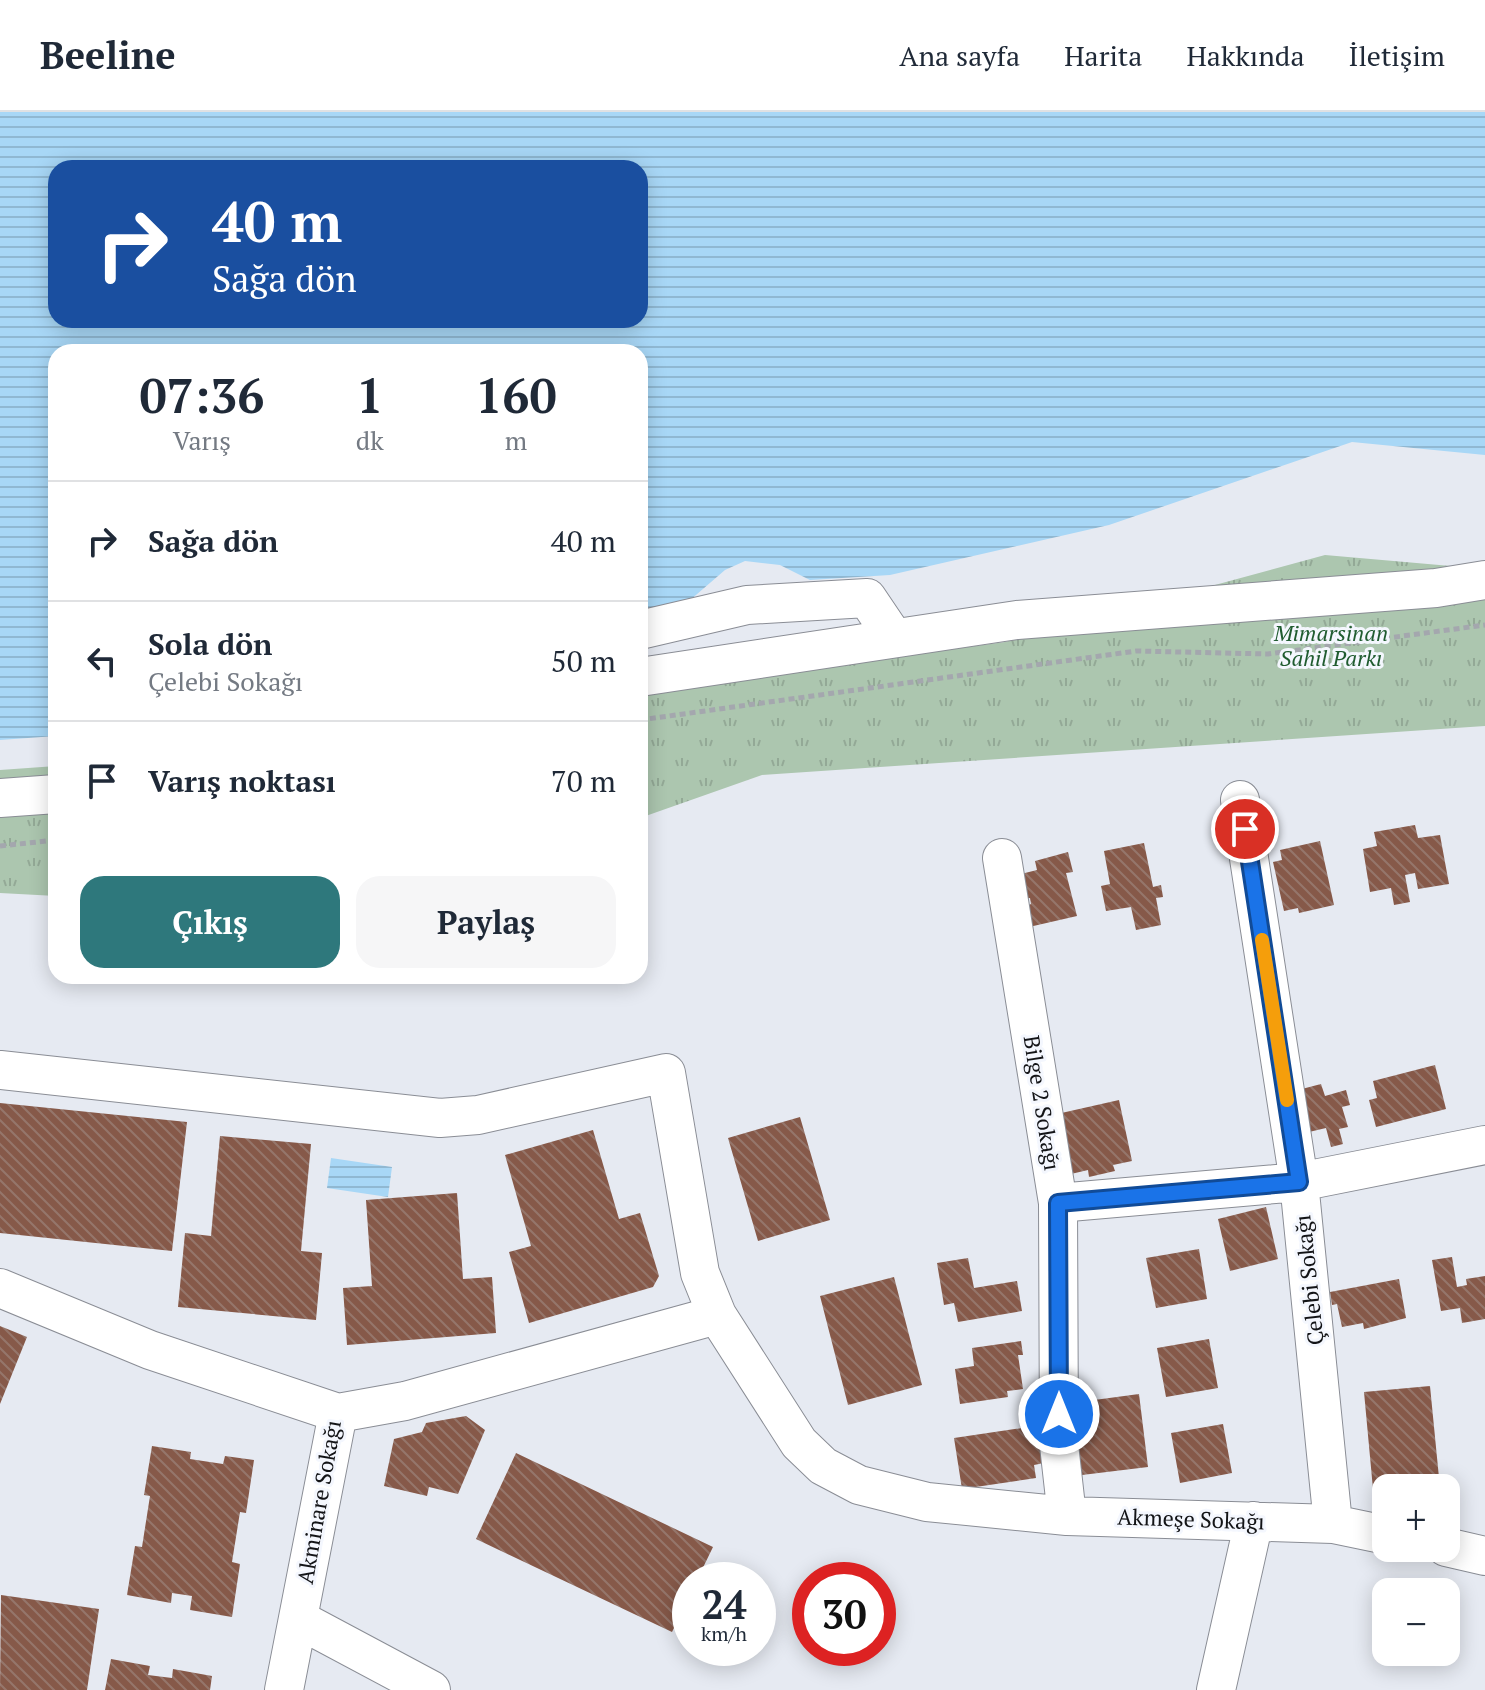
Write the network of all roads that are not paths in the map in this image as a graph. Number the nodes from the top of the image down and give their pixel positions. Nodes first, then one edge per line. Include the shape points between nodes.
1 (1485, 580) edge
2 (648, 628) edge
3 (894, 638) junction
4 (648, 676) edge
5 (48, 795) edge
6 (0, 798) edge
7 (1240, 800) dead end
8 (1002, 858) dead end
9 (0, 1070) edge
10 (1485, 1145) edge
11 (1299, 1182) junction
12 (1058, 1203) junction
13 (0, 1288) edge
14 (717, 1315) junction
15 (338, 1413) junction
16 (1067, 1516) junction
17 (1254, 1521) junction
18 (1333, 1524) junction
19 (1372, 1532) edge
20 (1460, 1550) edge
21 (1485, 1556) edge
22 (298, 1619) junction
23 (284, 1690) edge
24 (431, 1690) edge
25 (1216, 1690) edge

1 - 3 street via 1017,620
2 - 3 street via 747,605 867,598
3 - 4 street
5 - 6 street
7 - 11 street, Çelebi Sokağı
8 - 12 street, Bilge 2 Sokağı
9 - 14 street, Akmeşe Sokağı via 440,1118 478,1115 666,1073 700,1273
10 - 11 street
11 - 12 street
11 - 18 street, Çelebi Sokağı
12 - 16 street, Bilge 2 Sokağı via 1059,1445
13 - 15 street, Akminare Sokağı via 150,1350
14 - 15 street via 405,1401
14 - 16 street, Akmeşe Sokağı via 799,1443 840,1477 927,1502
15 - 22 street, Akminare Sokağı
16 - 17 street, Akmeşe Sokağı
17 - 18 street, Akmeşe Sokağı
17 - 25 street
18 - 19 street, Akmeşe Sokağı
20 - 21 street
22 - 23 street, Akminare Sokağı
22 - 24 street

